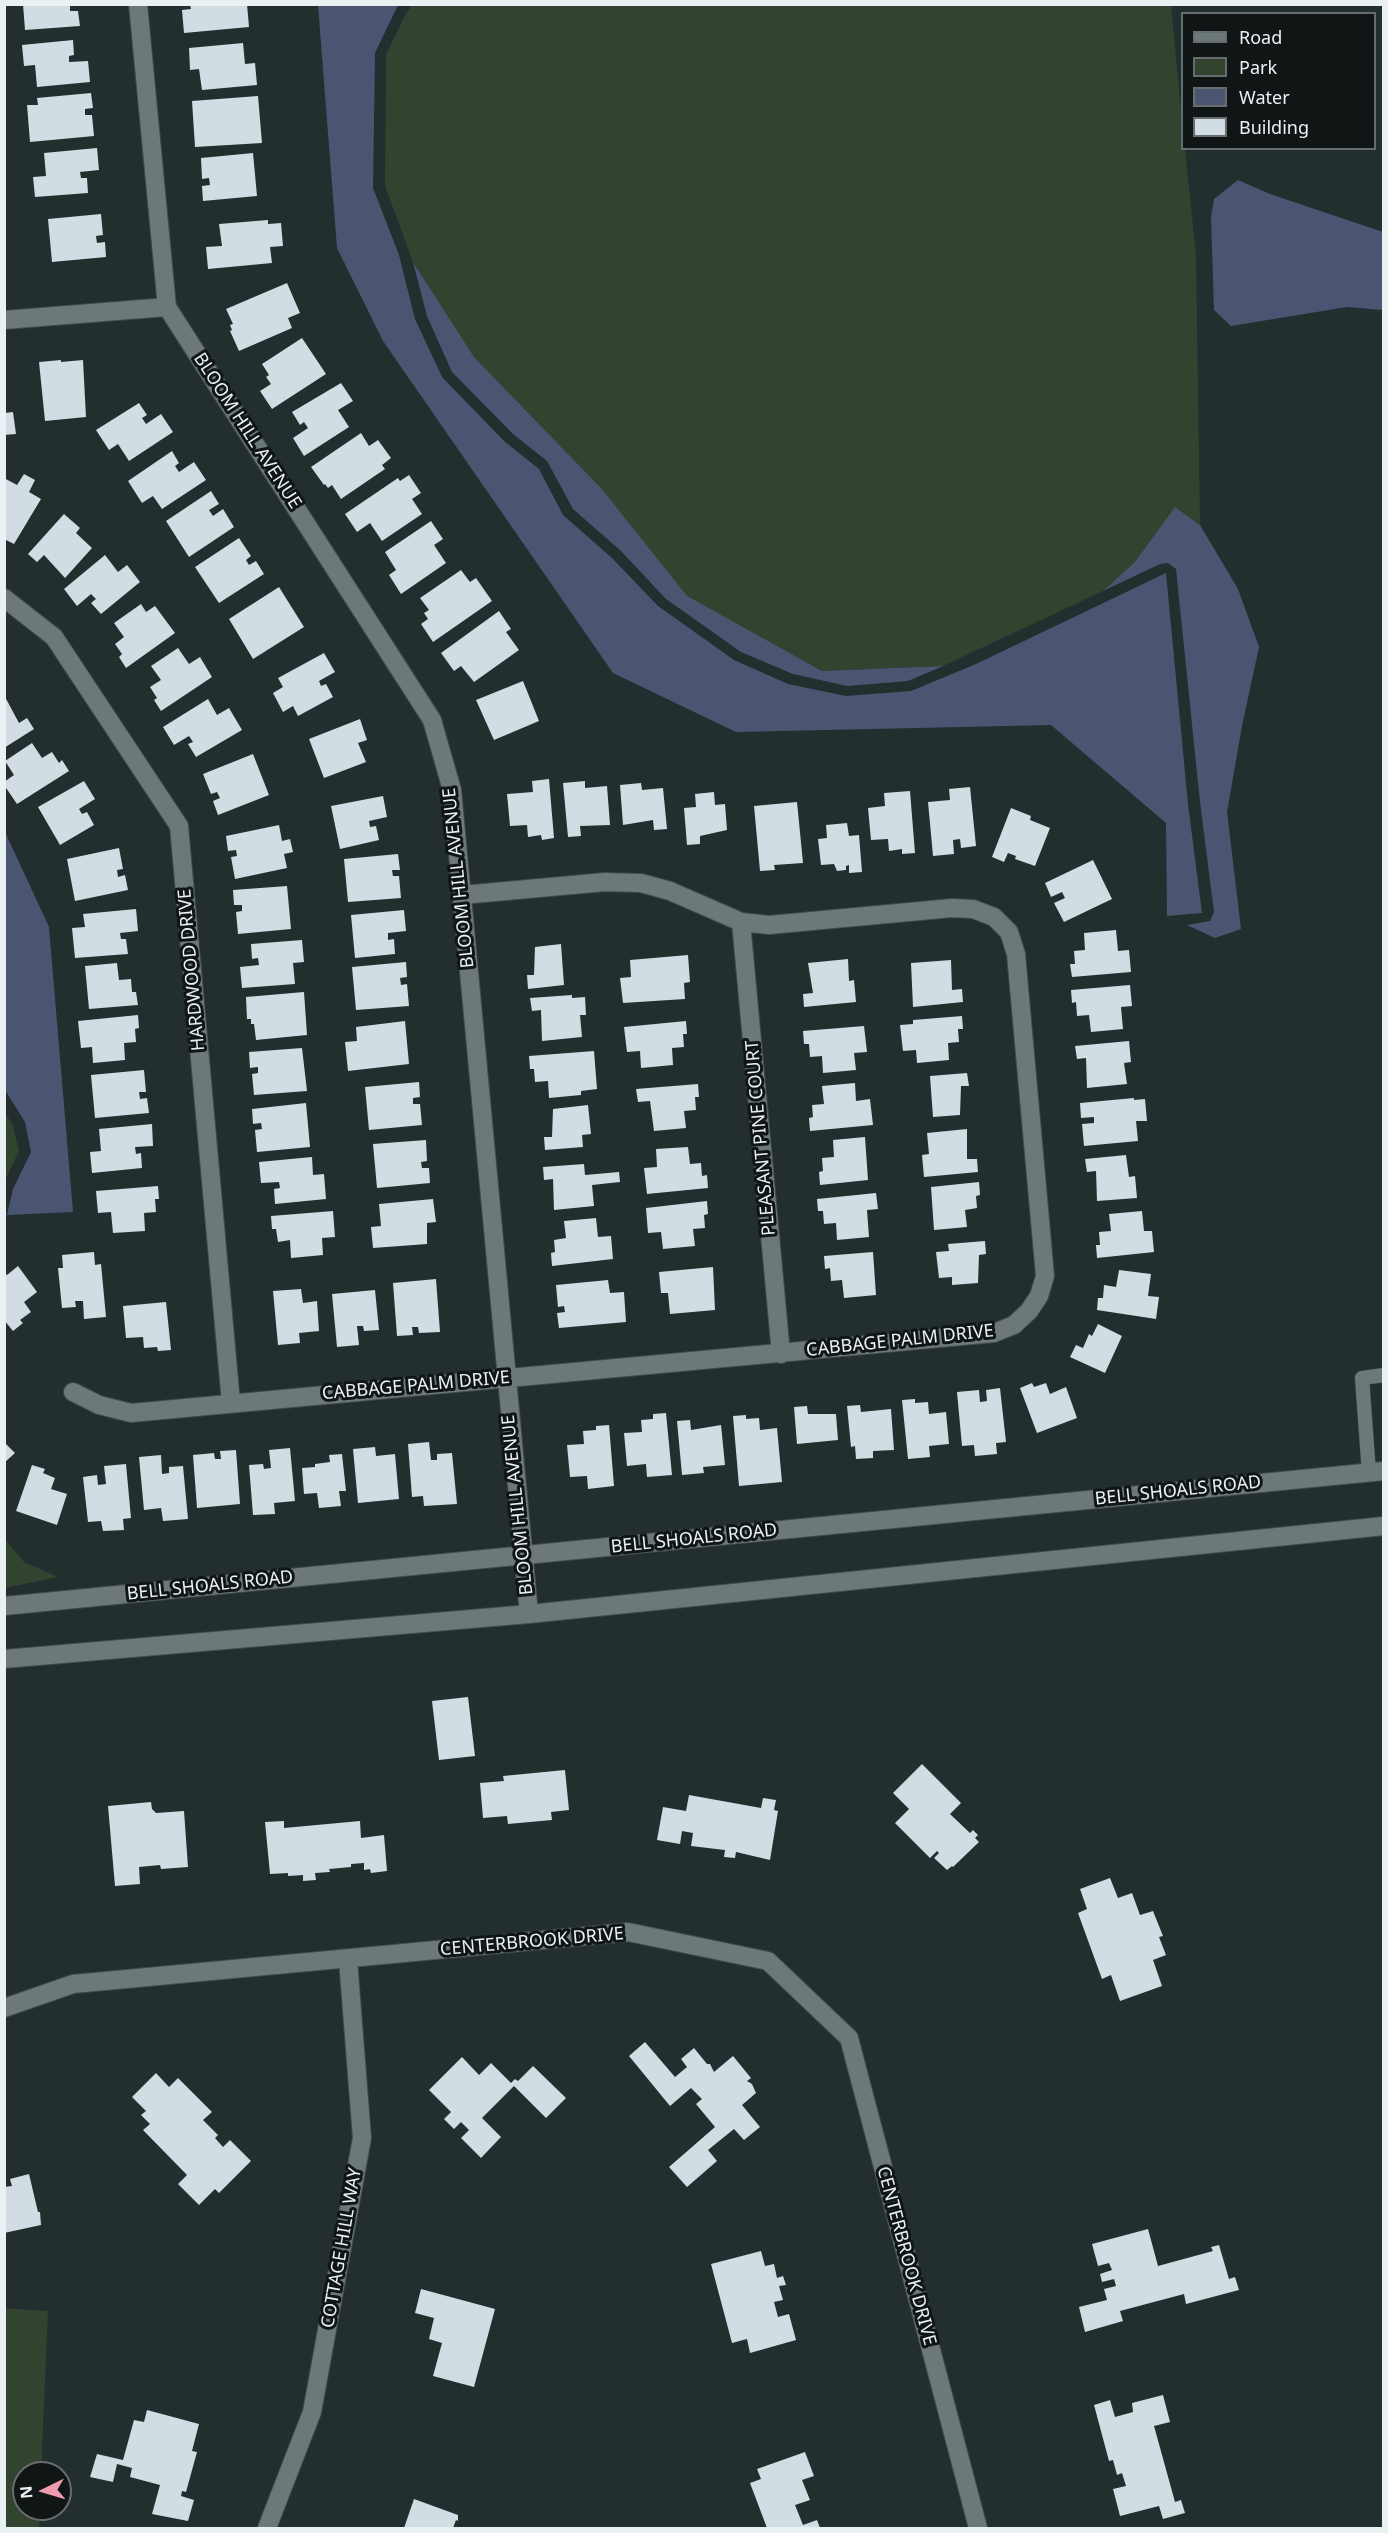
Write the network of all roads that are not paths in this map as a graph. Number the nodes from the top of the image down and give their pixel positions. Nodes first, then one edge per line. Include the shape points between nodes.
1 (138, 4) edge
2 (166, 307) junction
3 (4, 320) edge
4 (4, 598) edge
5 (462, 895) junction
6 (741, 922) junction
7 (781, 1354) junction
8 (1383, 1375) edge
9 (506, 1378) junction
10 (73, 1392) dead end
11 (231, 1403) junction
12 (1376, 1472) edge
13 (1383, 1526) edge
14 (523, 1555) junction
15 (4, 1606) edge
16 (529, 1614) junction
17 (4, 1659) edge
18 (348, 1960) junction
19 (4, 2008) edge
20 (267, 2529) edge
21 (978, 2529) edge

1 - 2 street, BLOOM HILL AVENUE
2 - 3 street
2 - 5 street, BLOOM HILL AVENUE via 432,720 452,790
4 - 11 street, HARDWOOD DRIVE via 54,637 179,826
5 - 6 street, CABBAGE PALM DRIVE via 604,882 641,883 670,891
5 - 9 street, BLOOM HILL AVENUE
6 - 7 street, PLEASANT PINE COURT
6 - 7 street, CABBAGE PALM DRIVE via 769,925 973,909 994,917 1009,933 1016,954 1045,1276 1039,1296 1014,1325 994,1333
7 - 9 street, CABBAGE PALM DRIVE
8 - 12 lane via 1362,1378
9 - 11 street, CABBAGE PALM DRIVE
9 - 14 street, BLOOM HILL AVENUE
10 - 11 street, CABBAGE PALM DRIVE via 99,1405 131,1413
12 - 14 street, BELL SHOALS ROAD
13 - 16 street
14 - 15 street, BELL SHOALS ROAD
14 - 16 street, BLOOM HILL AVENUE
16 - 17 street
18 - 19 street, CENTERBROOK DRIVE via 73,1984
18 - 20 street, COTTAGE HILL WAY via 362,2138 312,2412
18 - 21 street, CENTERBROOK DRIVE via 628,1932 768,1961 849,2038

